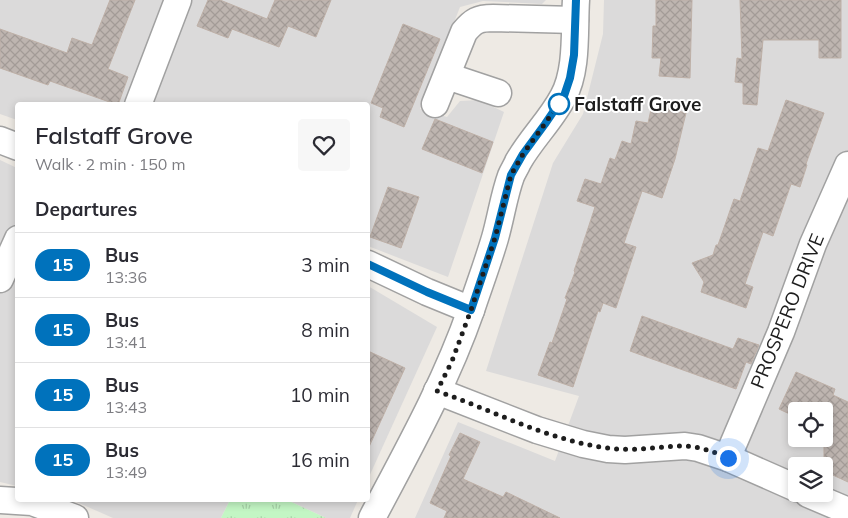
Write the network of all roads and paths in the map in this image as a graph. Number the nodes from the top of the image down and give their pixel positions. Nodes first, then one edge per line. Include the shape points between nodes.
1 (178, 0) edge
2 (575, 10) edge
3 (447, 76) junction
4 (498, 93) dead end
5 (139, 102) edge
6 (435, 104) dead end
7 (0, 140) edge
8 (15, 146) edge
9 (848, 165) edge
10 (15, 246) edge
11 (370, 265) edge
12 (0, 279) edge
13 (471, 310) junction
14 (437, 391) junction
15 (728, 458) junction
16 (788, 484) edge
17 (0, 500) edge
18 (15, 501) edge
19 (32, 502) edge
20 (826, 502) edge
21 (848, 512) edge
22 (75, 518) edge
23 (372, 518) edge

1 - 5 street
2 - 3 street via 477,20 464,32
2 - 13 street via 574,55 564,96 511,175 495,238
3 - 4 street
3 - 6 street
7 - 8 street
9 - 15 street, PROSPERO DRIVE
10 - 12 street
11 - 13 street
13 - 14 street
14 - 15 street via 582,444 625,450 685,446
14 - 23 street
15 - 16 street
17 - 18 street
19 - 22 street
20 - 21 street

